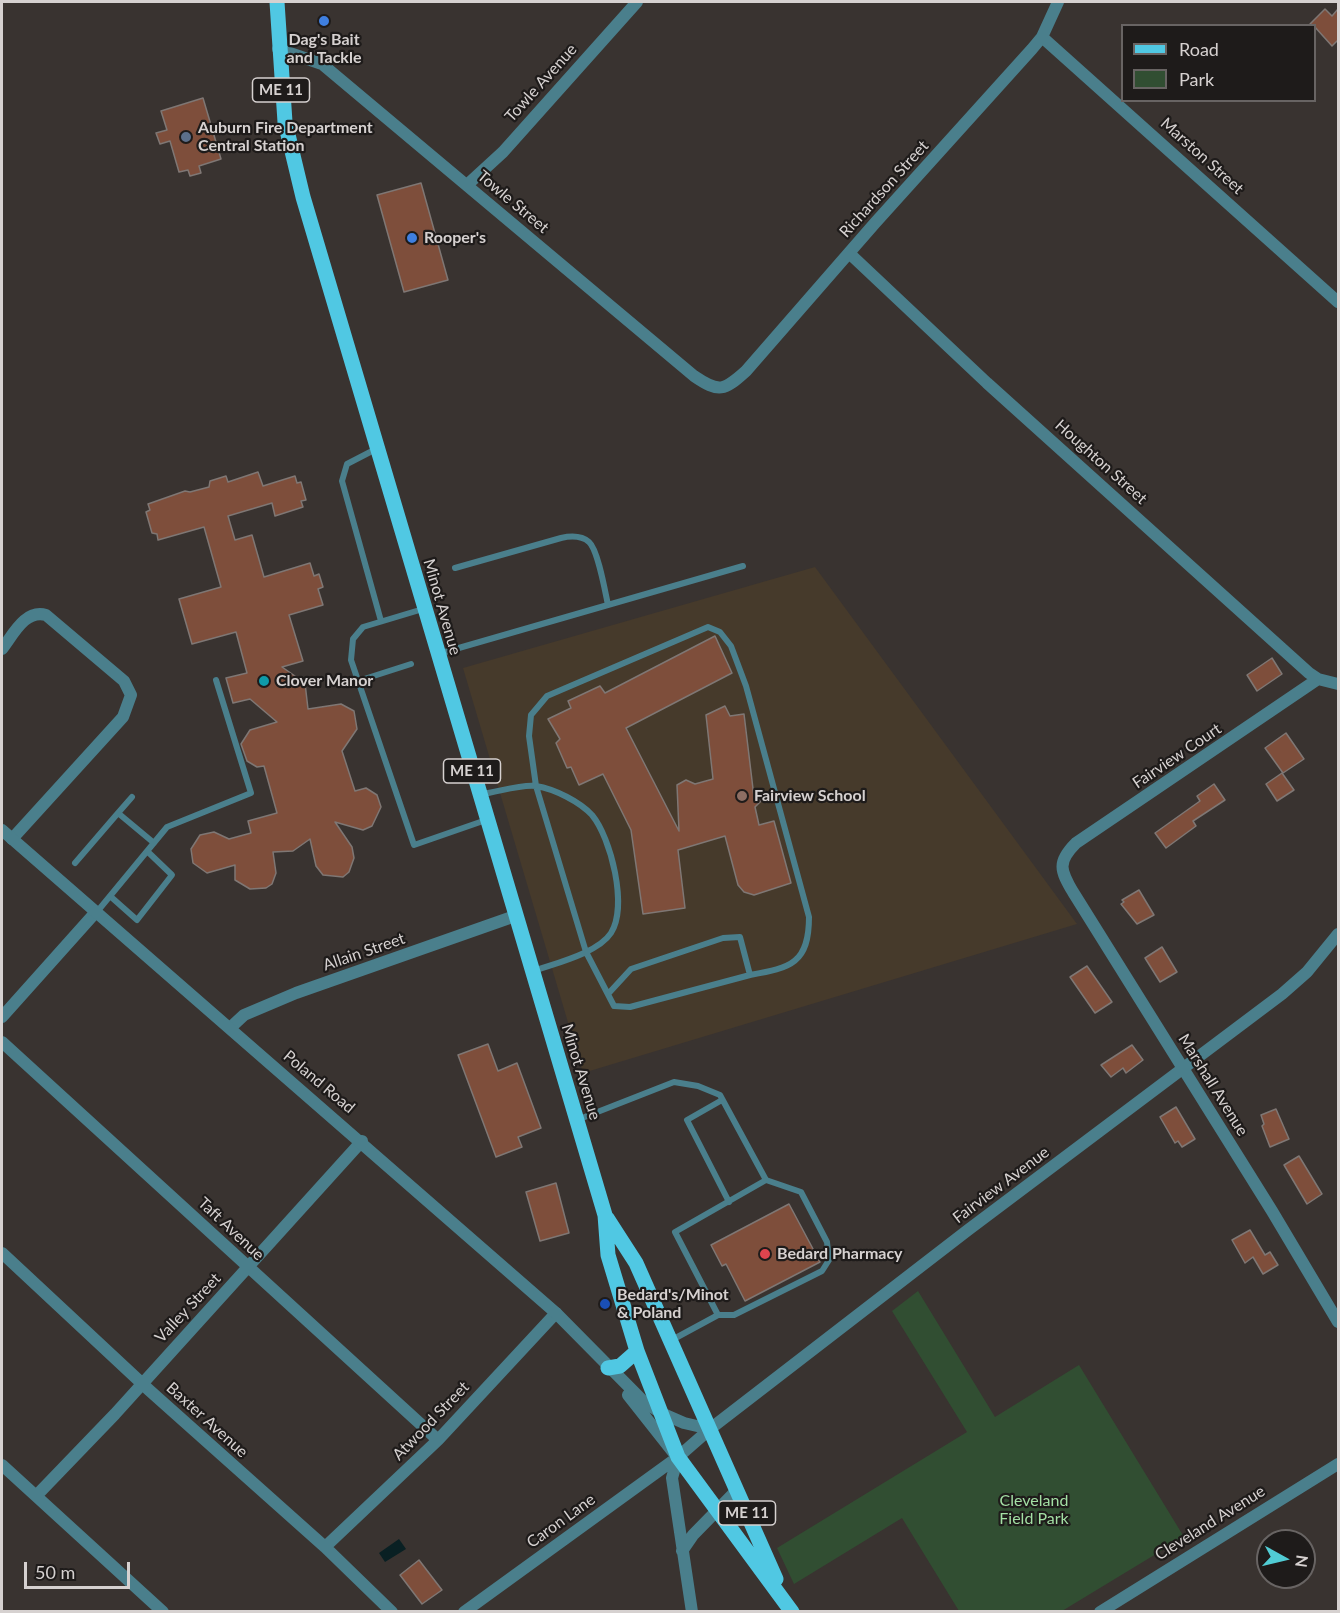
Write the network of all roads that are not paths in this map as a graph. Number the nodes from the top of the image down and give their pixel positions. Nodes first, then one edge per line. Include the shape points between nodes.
1 (277, 2) edge
2 (637, 2) edge
3 (1058, 2) edge
4 (1042, 37) junction
5 (278, 49) junction
6 (467, 185) junction
7 (849, 253) junction
8 (1338, 302) edge
9 (722, 388) joint
10 (376, 449) junction
11 (743, 566) dead end
12 (455, 568) dead end
13 (608, 605) junction
14 (424, 609) junction
15 (381, 621) junction
16 (2, 649) edge
17 (437, 654) junction
18 (411, 664) dead end
19 (1318, 679) junction
20 (216, 680) dead end
21 (358, 681) junction
22 (1338, 684) edge
23 (536, 786) junction
24 (479, 795) junction
25 (132, 797) dead end
26 (118, 813) junction
27 (486, 820) junction
28 (2, 830) edge
29 (12, 839) junction
30 (154, 843) junction
31 (147, 851) junction
32 (75, 863) dead end
33 (1062, 865) joint
34 (110, 896) junction
35 (95, 913) junction
36 (515, 916) junction
37 (1338, 933) edge
38 (586, 952) junction
39 (532, 972) junction
40 (750, 975) junction
41 (608, 994) junction
42 (2, 1017) edge
43 (230, 1028) junction
44 (2, 1042) edge
45 (1184, 1068) junction
46 (722, 1100) junction
47 (577, 1121) junction
48 (362, 1142) junction
49 (766, 1180) junction
50 (729, 1202) junction
51 (605, 1215) junction
52 (2, 1252) edge
53 (248, 1268) junction
54 (556, 1312) junction
55 (718, 1314) junction
56 (1338, 1322) edge
57 (669, 1342) junction
58 (638, 1351) junction
59 (608, 1368) junction
60 (142, 1382) junction
61 (661, 1413) junction
62 (710, 1429) junction
63 (438, 1440) junction
64 (678, 1457) junction
65 (1338, 1464) edge
66 (2, 1465) edge
67 (737, 1490) junction
68 (37, 1495) junction
69 (718, 1512) junction
70 (325, 1547) junction
71 (682, 1551) junction
72 (788, 1605) edge
73 (163, 1611) edge
74 (392, 1611) edge
75 (464, 1611) edge
76 (692, 1611) edge
77 (1100, 1611) edge

1 - 5 main road, Minot Avenue / ME 11
2 - 6 street, Towle Avenue via 502,152
3 - 4 street, Richardson Street
4 - 7 street, Richardson Street
4 - 8 street, Marston Street
5 - 6 street, Towle Street via 322,64
5 - 10 main road, Minot Avenue / ME 11 via 291,152
6 - 9 street, Towle Street via 694,376 711,387
7 - 9 street, Richardson Street via 746,371
7 - 19 street, Houghton Street via 987,383
10 - 14 main road, Minot Avenue / ME 11
10 - 15 lane via 347,464 342,481
11 - 13 lane
12 - 13 lane via 561,538 582,538 590,542 594,552
13 - 17 lane
14 - 15 lane
14 - 17 main road, Minot Avenue / ME 11
15 - 21 lane via 363,627 353,639 351,660
16 - 29 street via 29,615 46,615 124,681 131,695 123,717
17 - 24 main road, Minot Avenue / ME 11
18 - 21 lane
19 - 22 street, Houghton Street
19 - 33 street, Fairview Court via 1076,843 1065,854
20 - 30 lane via 251,793 167,827
21 - 27 lane via 414,845
23 - 24 lane
23 - 38 lane
23 - 38 lane via 579,803 593,817 616,876 618,908 611,933
23 - 40 lane via 529,736 531,714 548,696 698,630 708,627 720,632 731,646 746,686 809,917 809,938 804,953 794,963
24 - 27 main road, Minot Avenue / ME 11
25 - 26 lane
26 - 30 lane
26 - 32 lane
27 - 36 main road, Minot Avenue / ME 11
28 - 29 street, Poland Road
29 - 35 street, Poland Road
30 - 31 lane
31 - 34 lane
31 - 34 lane via 172,875 137,920
33 - 45 street, Marshall Avenue via 1073,892
34 - 35 lane
35 - 42 street
35 - 43 street, Poland Road
36 - 39 main road, Minot Avenue / ME 11
36 - 43 street, Allain Street via 296,993 244,1016
37 - 45 street, Fairview Avenue via 1314,964 1282,994
38 - 39 lane
38 - 41 lane
39 - 47 main road, Minot Avenue / ME 11
40 - 41 lane via 630,1007 614,1006
40 - 41 lane via 740,937 723,938 631,969
43 - 48 street, Poland Road
44 - 53 street, Taft Avenue
45 - 56 street, Marshall Avenue
45 - 62 street, Fairview Avenue
46 - 47 lane via 720,1095 698,1086 674,1082
46 - 49 lane
46 - 50 lane via 687,1120
47 - 51 main road, Minot Avenue / ME 11
48 - 53 street, Valley Street
48 - 54 street, Poland Road
49 - 50 lane
49 - 55 lane via 801,1192 827,1242 829,1260 822,1271 734,1316
50 - 55 lane via 675,1232
51 - 57 main road, Minot Avenue / ME 11 via 636,1263
51 - 58 main road, Minot Avenue / ME 11 via 608,1255
52 - 60 street, Baxter Avenue
53 - 60 street, Valley Street
53 - 63 street, Taft Avenue
54 - 59 street, Poland Road
54 - 63 street, Atwood Street
55 - 57 lane
57 - 62 main road, Minot Avenue / ME 11
58 - 59 main road via 620,1366
58 - 61 main road, Minot Avenue / ME 11
59 - 61 street, Poland Road
59 - 64 street, Poland Road
60 - 68 street, Valley Street
60 - 70 street, Baxter Avenue
61 - 62 street, Poland Road
61 - 64 main road, Minot Avenue / ME 11
62 - 64 street, Fairview Avenue
62 - 67 main road, Minot Avenue / ME 11
63 - 70 street, Atwood Street
64 - 69 main road, ME 11
64 - 71 street via 672,1478
64 - 75 street, Caron Lane
65 - 77 street, Cleveland Avenue
66 - 68 street
67 - 69 street
67 - 72 main road, Minot Avenue / ME 11
68 - 73 street
69 - 71 street
69 - 72 main road, ME 11
70 - 74 street, Baxter Avenue
71 - 76 street

